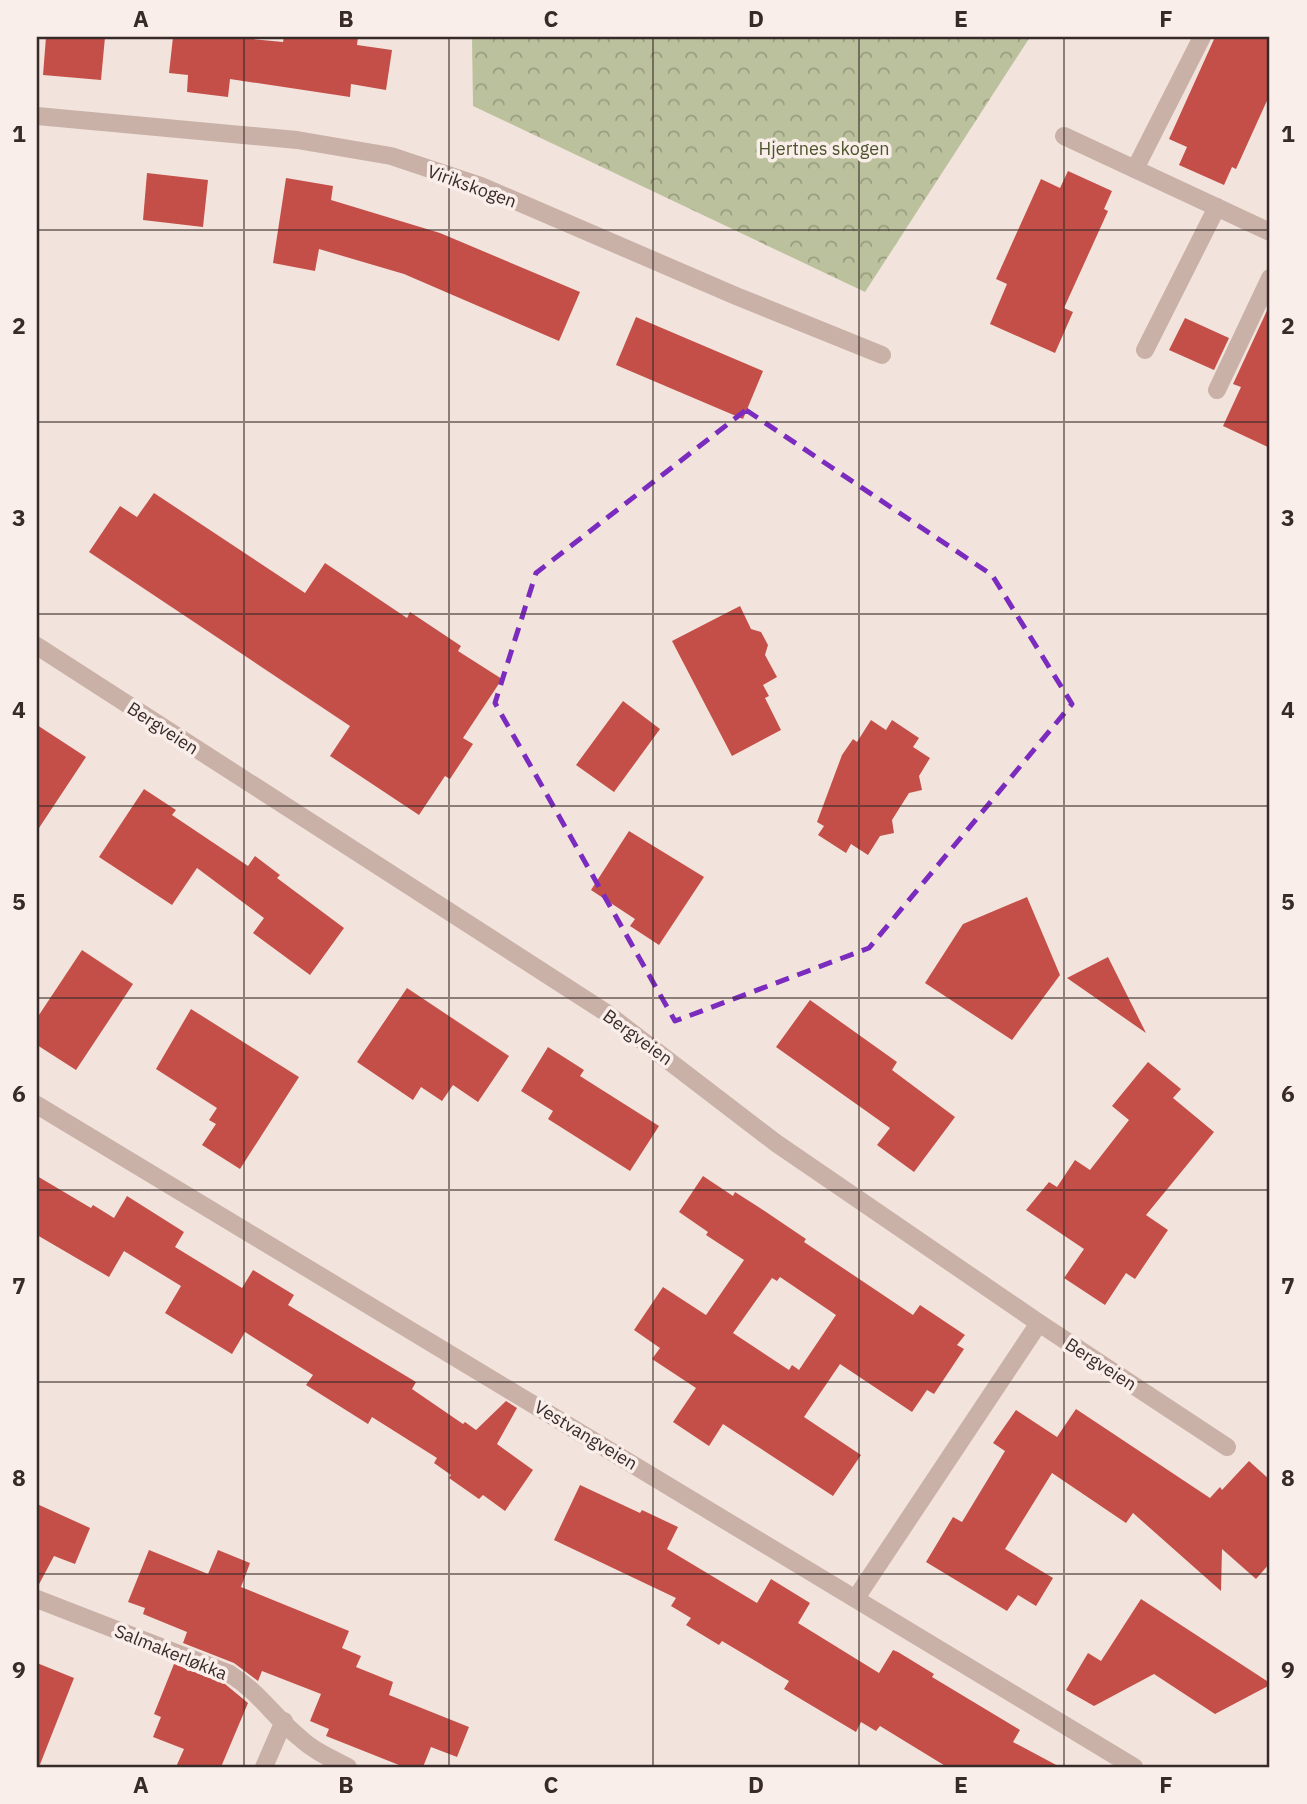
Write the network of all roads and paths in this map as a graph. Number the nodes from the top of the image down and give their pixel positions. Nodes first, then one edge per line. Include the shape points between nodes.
1 (1202, 37) edge
2 (37, 116) edge
3 (1064, 136) dead end
4 (1135, 169) junction
5 (1217, 207) junction
6 (1270, 232) edge
7 (1270, 278) edge
8 (1145, 350) dead end
9 (882, 355) dead end
10 (1217, 390) dead end
11 (37, 646) edge
12 (37, 1105) edge
13 (1039, 1323) junction
14 (1227, 1447) dead end
15 (856, 1598) junction
16 (37, 1600) edge
17 (284, 1721) junction
18 (264, 1767) edge
19 (348, 1767) edge
20 (1134, 1767) edge

1 - 4 street
2 - 9 street, Virikskogen via 297,141 391,156 481,187
3 - 4 street
4 - 5 street
5 - 6 street
5 - 8 street
7 - 10 street
11 - 13 street, Bergveien via 605,1012 776,1143
12 - 15 street, Vestvangveien
13 - 14 street, Bergveien
13 - 15 street
15 - 20 street, Vestvangveien
16 - 17 street, Salmakerløkka via 230,1674 251,1687
17 - 18 street
17 - 19 street, Salmakerløkka via 300,1738

